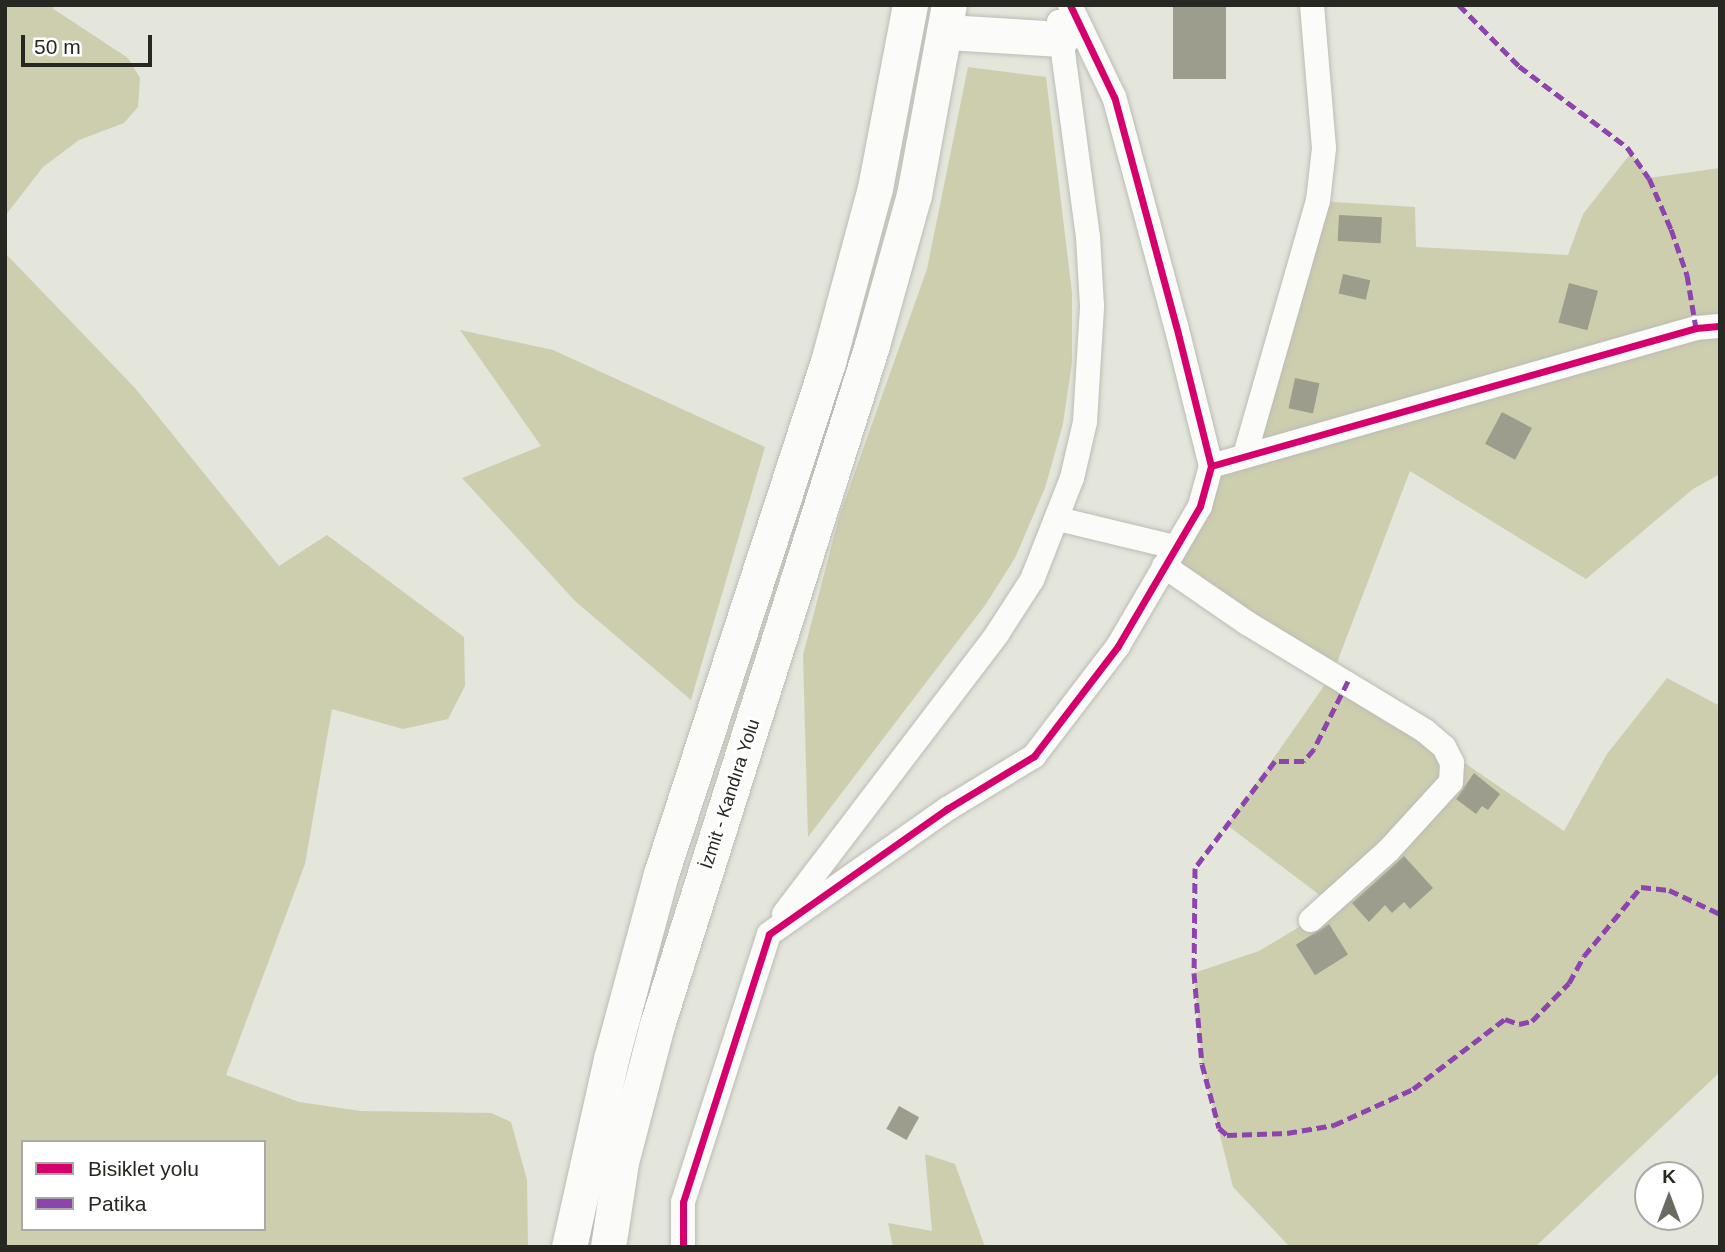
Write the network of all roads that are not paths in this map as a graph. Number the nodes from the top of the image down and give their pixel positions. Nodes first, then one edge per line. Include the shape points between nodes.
1 (910, 5) edge
2 (1070, 5) edge
3 (1312, 5) edge
4 (948, 19) edge
5 (1059, 22) edge
6 (1720, 326) edge
7 (1245, 455) junction
8 (1211, 466) junction
9 (1058, 519) junction
10 (1169, 556) junction
11 (1311, 920) dead end
12 (769, 934) junction
13 (569, 1247) edge
14 (608, 1247) edge
15 (683, 1247) edge

1 - 13 highway via 875,188 846,295 661,874 611,1059
2 - 8 street via 1114,97
3 - 7 street via 1324,148 1318,201
4 - 5 highway
4 - 14 highway, İzmit - Kandıra Yolu via 914,195 872,345 657,1025 621,1162
5 - 9 street via 1088,237 1092,306 1085,422
6 - 7 street via 1696,328
7 - 8 street
8 - 10 street via 1200,506
9 - 10 street
9 - 12 street via 1032,580 997,634
10 - 11 street via 1247,623 1414,724 1444,747 1452,763 1451,782 1389,850
10 - 12 street via 1118,646 1034,756 947,808
12 - 15 street via 683,1202

